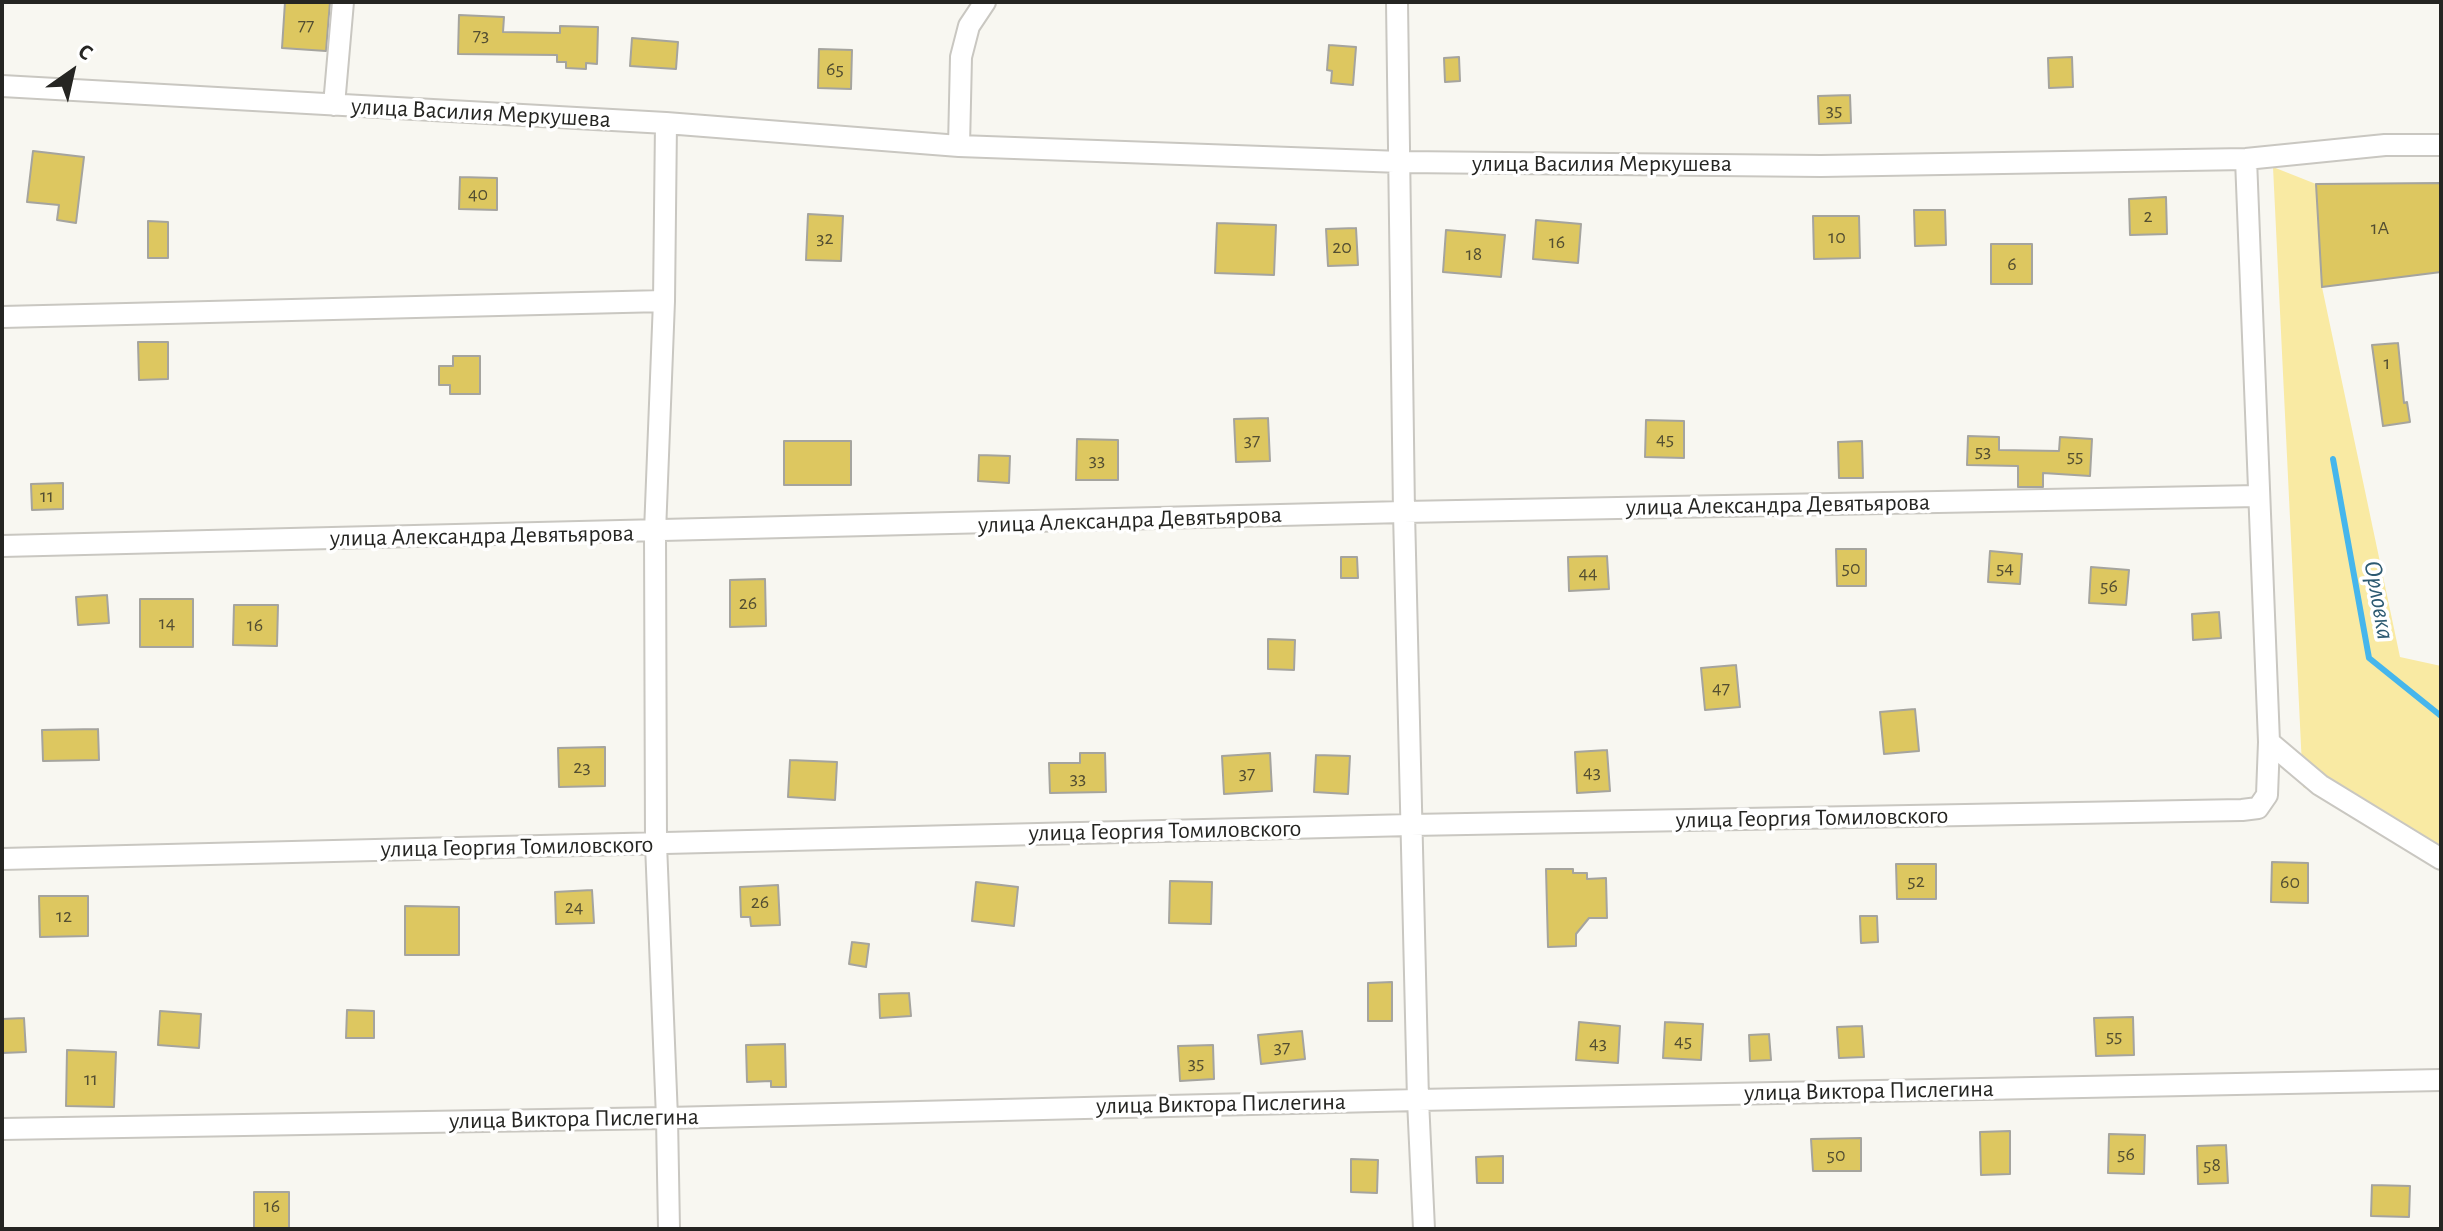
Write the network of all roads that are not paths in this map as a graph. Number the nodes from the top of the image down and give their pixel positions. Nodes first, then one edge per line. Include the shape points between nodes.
1 (343, 2) edge
2 (985, 2) edge
3 (1397, 2) edge
4 (2, 86) edge
5 (334, 105) junction
6 (666, 123) junction
7 (2441, 145) edge
8 (959, 146) junction
9 (2246, 159) junction
10 (1401, 162) junction
11 (664, 301) junction
12 (2, 317) edge
13 (2258, 496) junction
14 (1404, 512) junction
15 (655, 532) junction
16 (2, 546) edge
17 (2269, 742) junction
18 (1411, 825) junction
19 (656, 844) junction
20 (2, 859) edge
21 (2441, 859) edge
22 (2441, 1080) edge
23 (1418, 1100) junction
24 (667, 1118) junction
25 (2, 1129) edge
26 (669, 1229) edge
27 (1424, 1229) edge

1 - 5 street
2 - 8 street via 969,26 961,57
3 - 10 street
4 - 5 street, улица Василия Меркушева
5 - 6 street, улица Василия Меркушева
6 - 8 street, улица Василия Меркушева
6 - 11 street
7 - 9 street, улица Василия Меркушева via 2385,145
8 - 10 street, улица Василия Меркушева
9 - 10 street, улица Василия Меркушева via 1821,166
9 - 13 street, улица Георгия Томиловского
10 - 14 street
11 - 12 street
11 - 15 street
13 - 14 street, улица Александра Девятьярова
13 - 17 street, улица Георгия Томиловского
14 - 15 street, улица Александра Девятьярова
14 - 18 street
15 - 16 street, улица Александра Девятьярова
15 - 19 street
17 - 18 street, улица Георгия Томиловского via 2267,795 2258,808 2242,810
17 - 21 street via 2320,785
18 - 19 street, улица Георгия Томиловского
18 - 23 street
19 - 20 street, улица Георгия Томиловского
19 - 24 street
22 - 23 street, улица Виктора Пислегина
23 - 24 street, улица Виктора Пислегина
23 - 27 street
24 - 25 street, улица Виктора Пислегина
24 - 26 street

